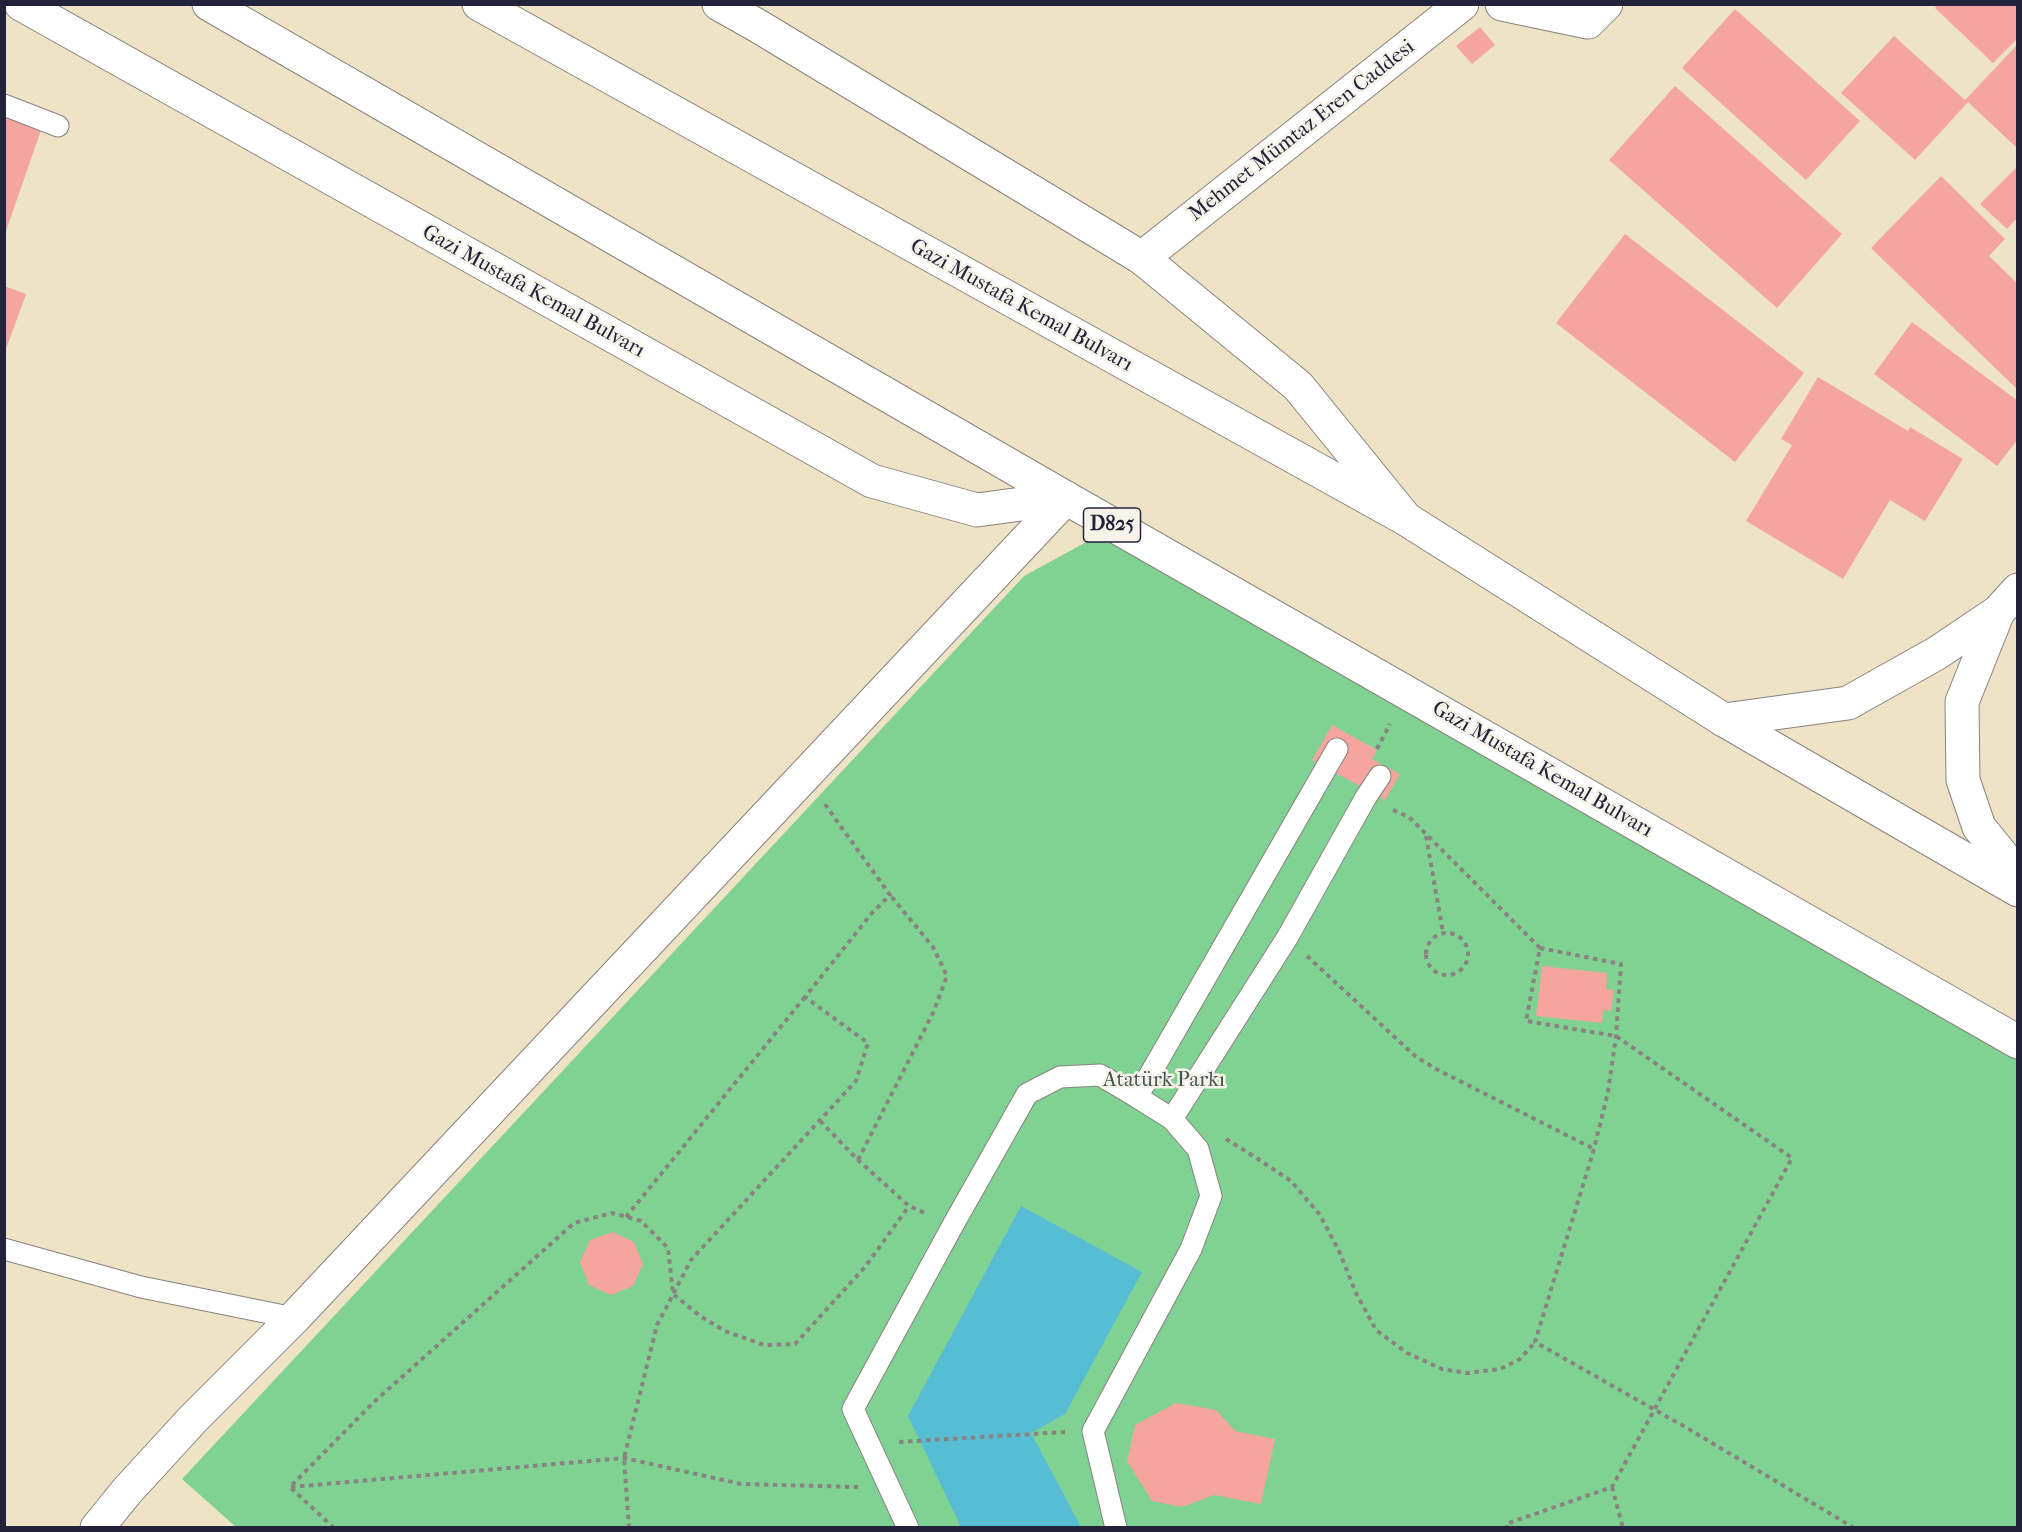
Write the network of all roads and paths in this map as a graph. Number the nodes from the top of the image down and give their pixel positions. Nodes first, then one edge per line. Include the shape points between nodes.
1 (21, 4) edge
2 (209, 4) edge
3 (479, 4) edge
4 (719, 4) edge
5 (1462, 4) edge
6 (1502, 4) edge
7 (1606, 4) edge
8 (755, 15) edge
9 (4, 105) edge
10 (58, 126) dead end
11 (1142, 258) junction
12 (1066, 498) junction
13 (1406, 519) junction
14 (2008, 601) edge
15 (1406, 692) junction
16 (1724, 720) junction
17 (1337, 749) dead end
18 (804, 774) junction
19 (1380, 776) dead end
20 (1366, 797) junction
21 (1426, 835) junction
22 (2018, 875) edge
23 (2018, 890) edge
24 (890, 895) junction
25 (1443, 933) junction
26 (1287, 938) junction
27 (1540, 948) junction
28 (805, 997) junction
29 (1616, 1036) junction
30 (2018, 1042) edge
31 (1137, 1097) junction
32 (1175, 1115) junction
33 (820, 1121) junction
34 (1594, 1149) junction
35 (858, 1160) junction
36 (625, 1217) junction
37 (4, 1249) edge
38 (673, 1294) junction
39 (294, 1318) junction
40 (1535, 1342) junction
41 (1655, 1411) junction
42 (1093, 1431) junction
43 (868, 1444) junction
44 (624, 1458) junction
45 (290, 1487) junction
46 (1612, 1487) junction
47 (889, 1488) junction
48 (97, 1527) edge
49 (334, 1527) edge
50 (629, 1527) edge
51 (908, 1527) edge
52 (1116, 1527) edge
53 (1507, 1527) edge
54 (1623, 1527) edge
55 (1853, 1527) edge

1 - 12 main road, Gazi Mustafa Kemal Bulvarı via 872,481 977,510
2 - 12 main road, Gazi Mustafa Kemal Bulvarı / D825
3 - 13 main road, Gazi Mustafa Kemal Bulvarı
4 - 8 main road, Gazi Mustafa Kemal Bulvarı
5 - 11 main road, Mehmet Mümtaz Eren Caddesi
6 - 7 main road via 1588,22
8 - 11 main road, Gazi Mustafa Kemal Bulvarı
9 - 10 lane
11 - 13 main road, Gazi Mustafa Kemal Bulvarı via 1298,386
12 - 15 main road, Gazi Mustafa Kemal Bulvarı / D825
12 - 18 main road
13 - 16 main road, Gazi Mustafa Kemal Bulvarı
14 - 16 main road via 1937,652 1848,704
14 - 22 main road via 1962,702 1963,780 1979,826
15 - 20 path via 1355,793
15 - 30 main road, Gazi Mustafa Kemal Bulvarı / D825
16 - 23 main road, Gazi Mustafa Kemal Bulvarı
17 - 31 lane
18 - 24 path
18 - 39 main road
19 - 20 lane
20 - 21 path via 1408,817
20 - 26 lane
21 - 25 path
21 - 27 path
24 - 28 path
24 - 35 path via 933,947 947,976 933,1013
25 - 25 path via 1431,940 1427,960 1434,971 1448,976 1466,966 1469,952 1458,935
26 - 32 lane
26 - 34 path via 1415,1056
27 - 29 path via 1621,964
27 - 29 path via 1526,1020
28 - 33 path via 868,1043 856,1081
28 - 36 path
29 - 34 path
29 - 41 path via 1792,1158
31 - 32 lane
31 - 43 lane via 1100,1075 1060,1077 1028,1094 853,1409
32 - 40 path via 1258,1158 1291,1181 1320,1215 1376,1330 1407,1353 1442,1370 1467,1373 1500,1369 1520,1359
32 - 42 lane via 1198,1149 1211,1196 1191,1249
33 - 35 path
33 - 38 path via 691,1260
34 - 40 path
35 - 38 path via 909,1206 865,1267 795,1344 764,1345 725,1331
36 - 38 path via 641,1221 668,1248
36 - 45 path via 612,1214 574,1224 374,1402
37 - 39 lane via 141,1287
38 - 44 path via 657,1325
39 - 48 main road via 193,1419
40 - 41 path
41 - 46 path
41 - 55 path
42 - 43 path
42 - 52 lane
43 - 47 lane
44 - 45 path
44 - 47 path via 741,1484
44 - 50 path
45 - 49 path
46 - 53 path via 1506,1524
46 - 54 path
47 - 51 lane

